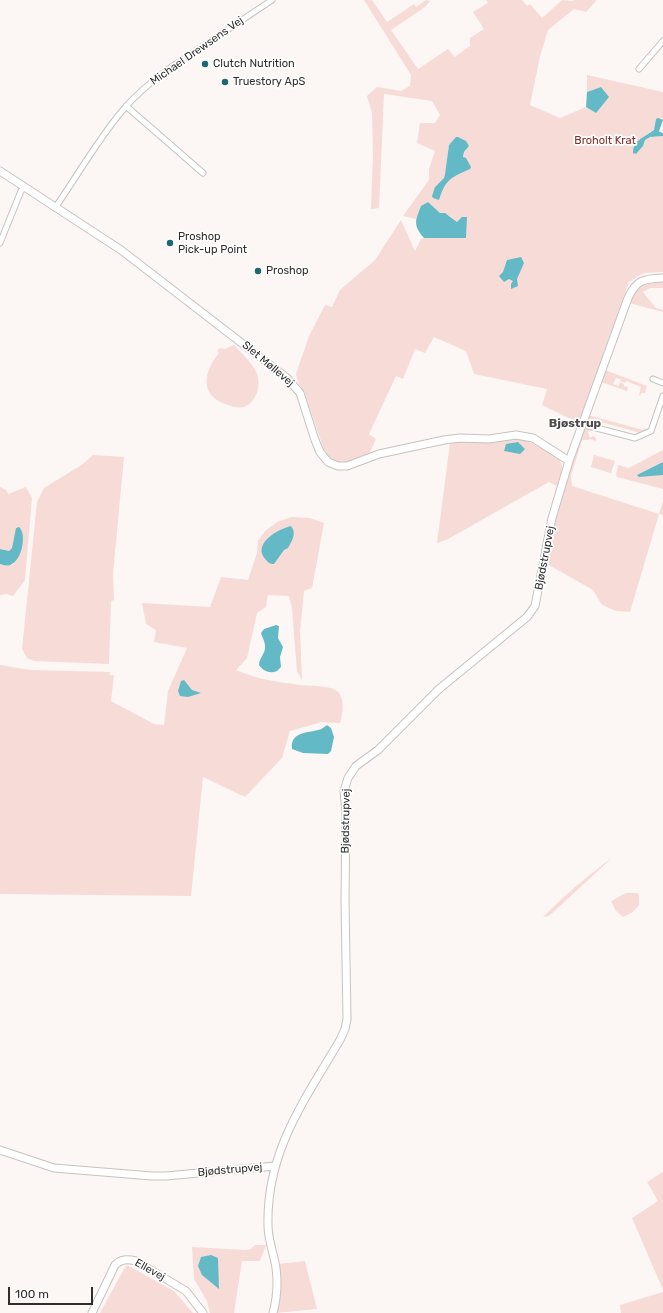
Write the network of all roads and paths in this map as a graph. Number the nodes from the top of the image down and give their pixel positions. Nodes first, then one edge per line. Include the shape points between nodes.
1 (272, 0) edge
2 (663, 41) edge
3 (639, 69) dead end
4 (126, 106) junction
5 (0, 171) edge
6 (203, 174) dead end
7 (25, 187) junction
8 (55, 208) junction
9 (0, 243) edge
10 (663, 278) edge
11 (653, 379) dead end
12 (663, 383) edge
13 (663, 396) edge
14 (589, 426) dead end
15 (569, 461) junction
16 (0, 1150) edge
17 (275, 1166) junction
18 (92, 1313) edge
19 (203, 1313) edge
20 (273, 1313) edge

1 - 4 street, Michael Drewsens Vej via 154,80
2 - 3 street
4 - 6 street
4 - 8 street, Michael Drewsens Vej
5 - 7 street, Slet Møllevej
7 - 8 street, Slet Møllevej
7 - 9 street via 21,191
8 - 15 street, Slet Møllevej via 121,250 288,378 300,394 320,452 333,464 348,466 379,454 452,438 489,439 516,435 533,438
10 - 15 street, Bjødstrupvej via 642,280 632,289
11 - 12 street
13 - 14 street via 651,431 635,438
15 - 17 street, Bjødstrupvej via 552,518 535,606 527,617 439,689 382,746 356,766 348,778 344,791 347,1019 340,1040 288,1129
16 - 17 street, Bjødstrupvej via 54,1168 152,1176
17 - 20 street via 268,1226 277,1283
18 - 19 street, Ellevej via 115,1265 128,1259 136,1261 186,1291

